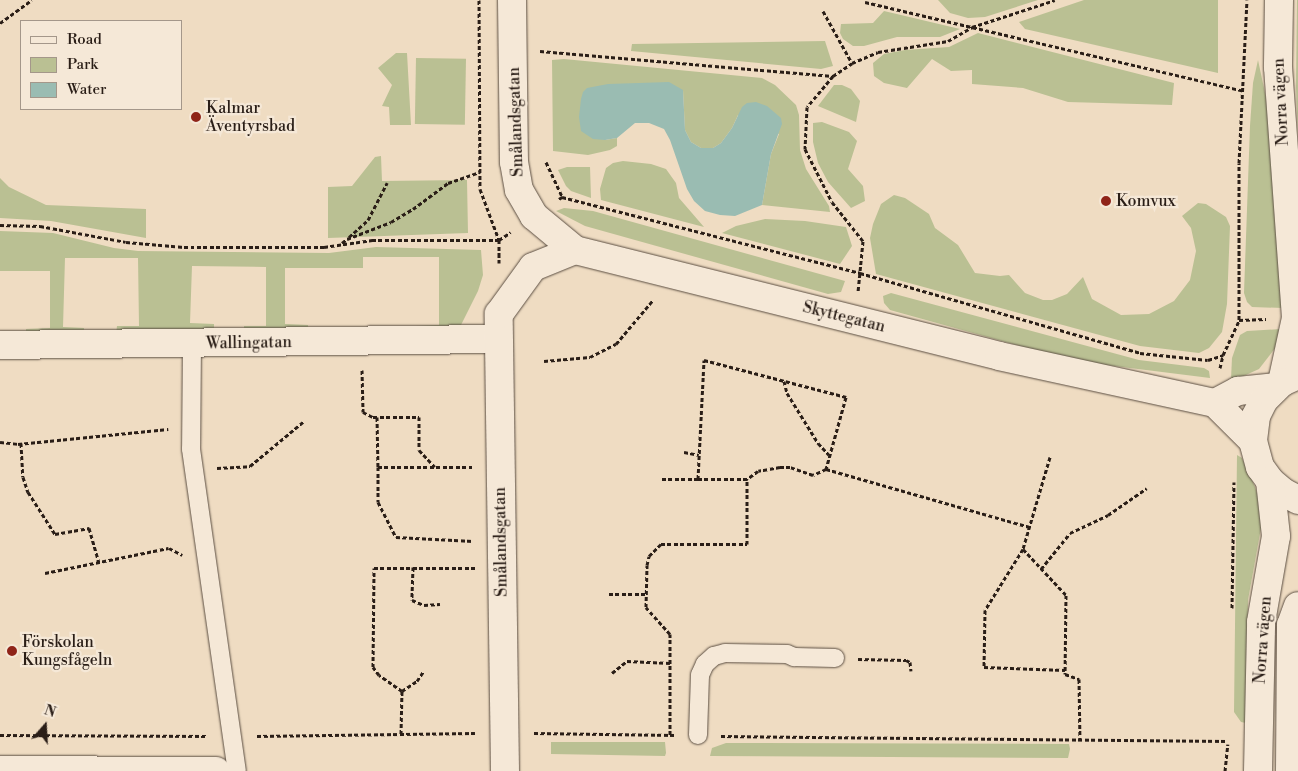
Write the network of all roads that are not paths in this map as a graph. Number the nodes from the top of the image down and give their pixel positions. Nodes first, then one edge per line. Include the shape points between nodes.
1 (512, 0) edge
2 (1279, 0) edge
3 (575, 250) junction
4 (499, 326) junction
5 (192, 344) junction
6 (0, 345) edge
7 (1285, 381) edge
8 (1214, 402) junction
9 (1253, 441) junction
10 (1270, 481) junction
11 (1298, 500) edge
12 (1298, 606) edge
13 (835, 658) road end
14 (698, 735) road end
15 (0, 770) edge
16 (216, 771) edge
17 (237, 771) edge
18 (504, 771) edge
19 (1258, 771) edge
20 (1290, 771) edge

1 - 3 street, Smålandsgatan via 514,162 519,190 534,216
2 - 7 street, Norra vägen via 1278,66 1296,318
3 - 4 street via 534,267
3 - 8 street, Skyttegatan via 999,356
4 - 5 street, Wallingatan via 363,341
4 - 18 street, Smålandsgatan
5 - 6 street, Wallingatan
5 - 17 lane via 194,470
7 - 8 street via 1238,391
7 - 9 street, Norra vägen via 1264,400 1256,416
8 - 9 street
9 - 10 street, Norra vägen via 1260,467
10 - 11 street, Norra vägen
10 - 19 street, Norra vägen via 1276,536 1261,622
12 - 20 street, Norra vägen via 1291,625
13 - 14 lane via 787,654 725,653 714,656 700,675
15 - 16 street

